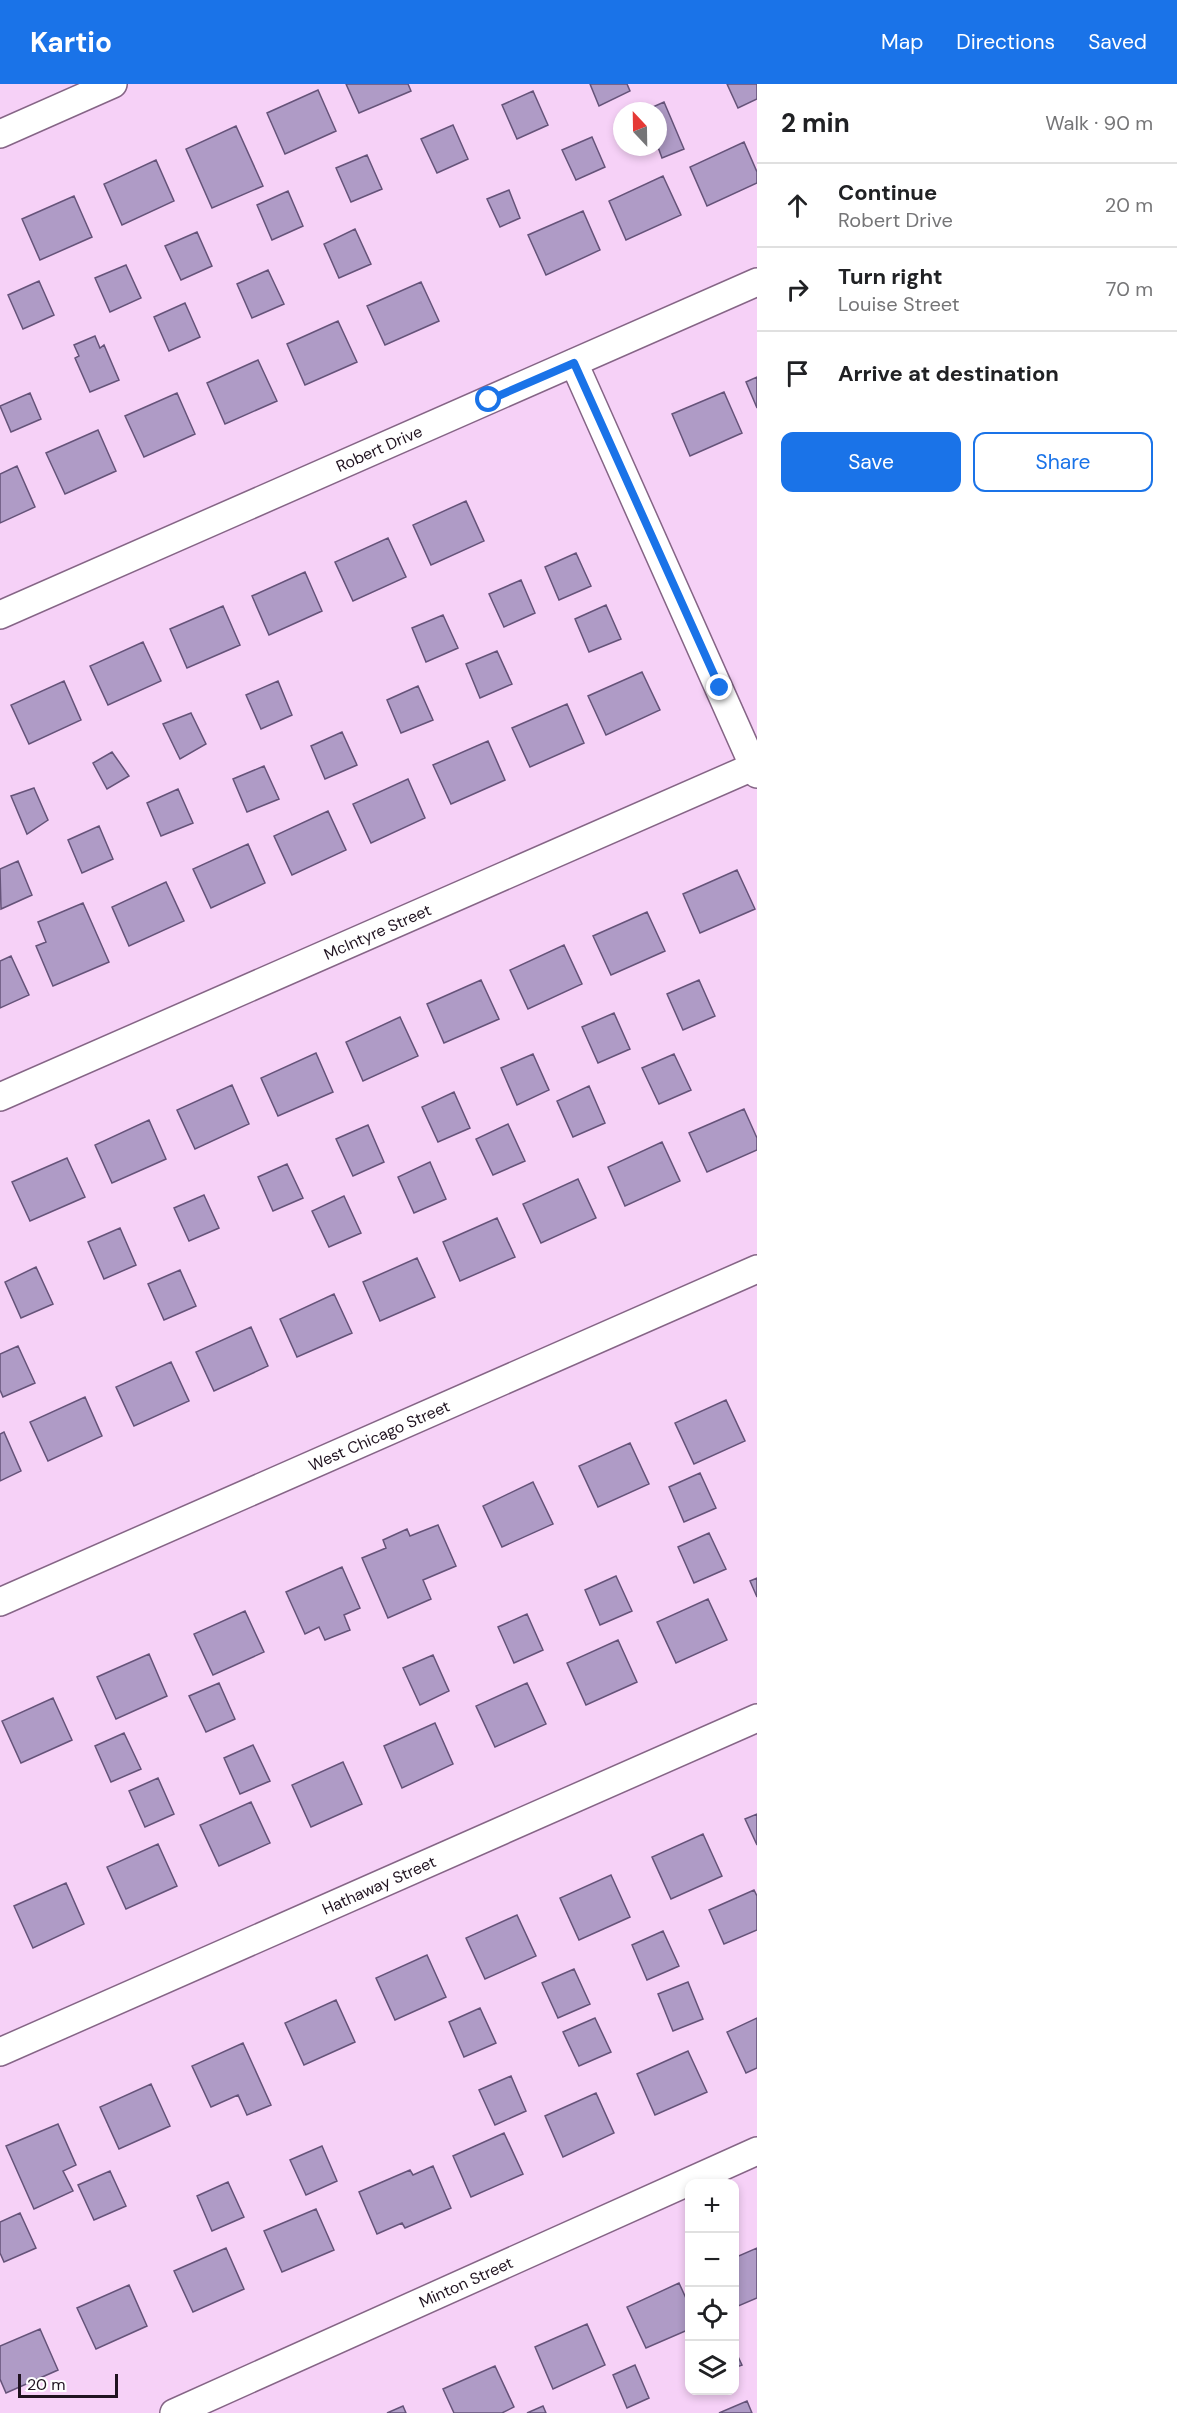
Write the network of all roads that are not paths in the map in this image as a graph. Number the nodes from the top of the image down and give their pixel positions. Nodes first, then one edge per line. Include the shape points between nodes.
1 (113, 84) edge
2 (0, 134) edge
3 (757, 282) edge
4 (574, 363) junction
5 (0, 615) edge
6 (756, 768) edge
7 (0, 1097) edge
8 (757, 1269) edge
9 (0, 1602) edge
10 (757, 1718) edge
11 (0, 2052) edge
12 (757, 2151) edge
13 (174, 2413) edge

1 - 2 street
3 - 4 street, Robert Drive
4 - 5 street, Robert Drive
4 - 6 street
6 - 7 street, McIntyre Street
8 - 9 street, West Chicago Street
10 - 11 street, Hathaway Street
12 - 13 street, Minton Street

